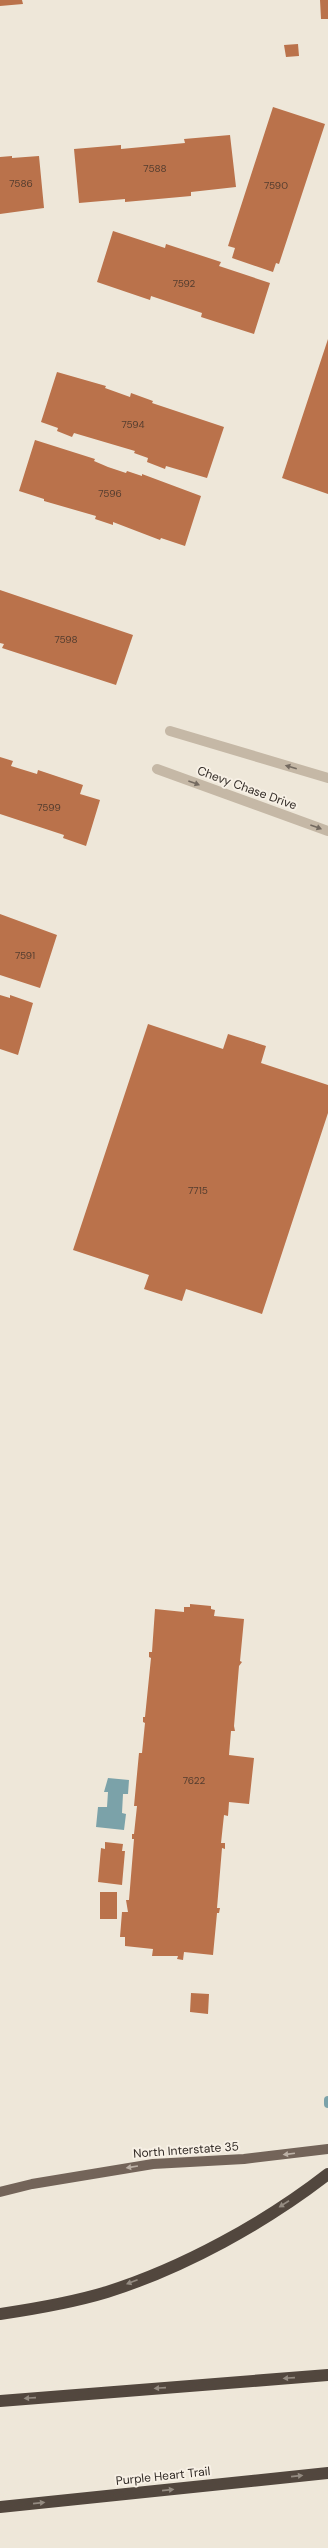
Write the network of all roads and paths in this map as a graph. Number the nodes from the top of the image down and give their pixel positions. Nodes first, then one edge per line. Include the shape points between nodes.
1 (170, 731) dead end
2 (157, 769) dead end
3 (328, 778) edge
4 (328, 831) edge
5 (328, 2149) edge
6 (328, 2174) edge
7 (0, 2192) edge
8 (0, 2314) edge
9 (328, 2375) edge
10 (0, 2401) edge
11 (328, 2473) edge
12 (0, 2507) edge

3 -> 1 street
2 -> 4 street, Chevy Chase Drive
5 -> 7 main road, North Interstate 35 via 244,2159 153,2164 32,2184
6 -> 8 highway via 231,2237 169,2268 106,2292
9 -> 10 highway
12 -> 11 highway, Purple Heart Trail

